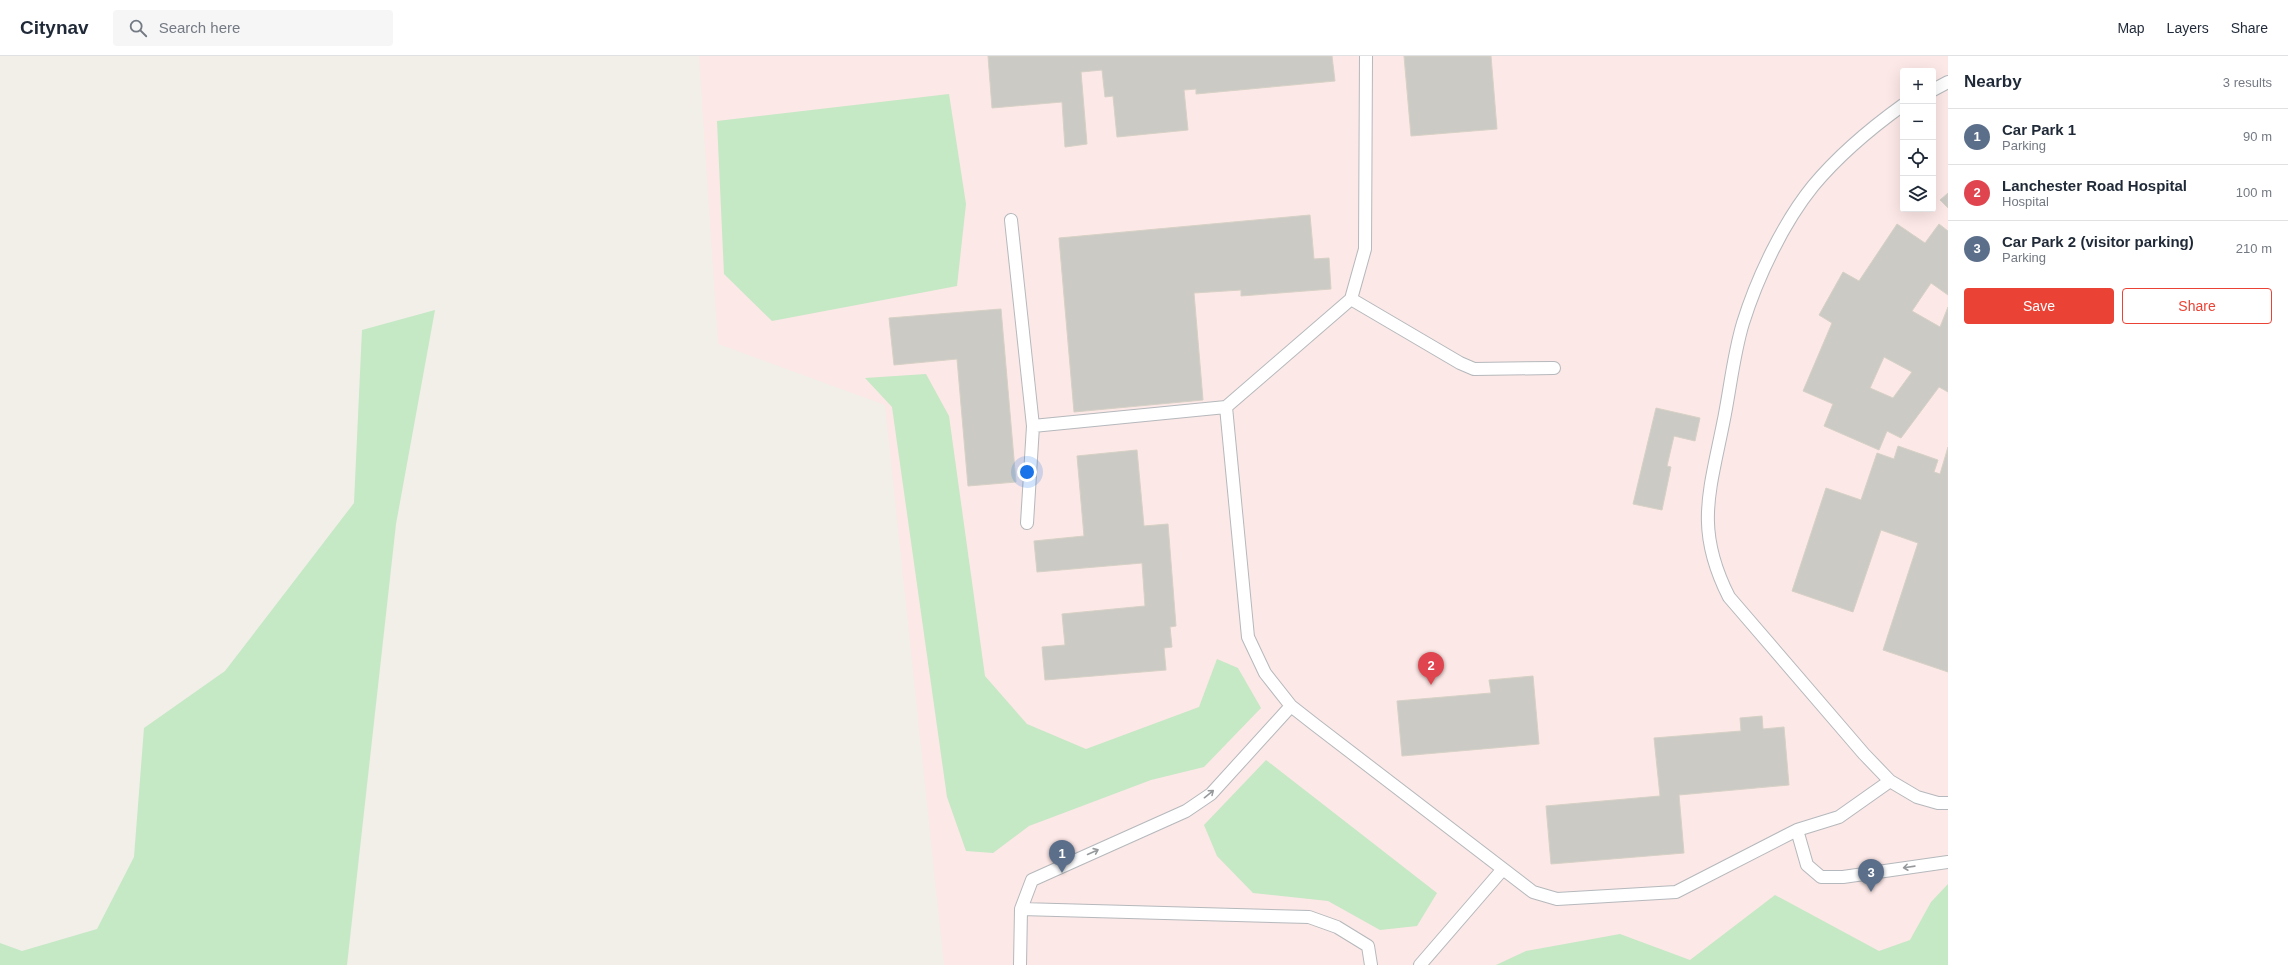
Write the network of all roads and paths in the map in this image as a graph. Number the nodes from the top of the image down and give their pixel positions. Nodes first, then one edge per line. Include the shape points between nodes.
1 (1366, 56) edge
2 (1948, 82) edge
3 (1936, 88) edge
4 (1900, 107) edge
5 (1011, 220) dead end
6 (1351, 299) junction
7 (1554, 368) dead end
8 (1226, 407) junction
9 (1033, 426) junction
10 (1027, 523) dead end
11 (1291, 706) junction
12 (1890, 781) junction
13 (1948, 803) edge
14 (1797, 830) junction
15 (1948, 862) edge
16 (1502, 869) junction
17 (1021, 909) junction
18 (1020, 965) edge
19 (1371, 965) edge
20 (1420, 965) edge

1 - 6 lane via 1365,249
2 - 3 lane
4 - 12 lane via 1840,156 1812,187 1789,222 1762,274 1743,324 1707,505 1708,540 1716,572 1729,597
5 - 9 lane
6 - 7 lane via 1474,369
6 - 8 lane
8 - 9 lane
8 - 11 lane via 1248,637 1265,673
9 - 10 lane
11 - 16 lane
17 -> 11 lane via 1032,880 1186,811 1211,794
12 - 13 lane via 1917,797
12 - 14 lane via 1839,817
15 -> 14 lane via 1843,877 1821,877 1807,865
14 - 16 lane via 1676,892 1557,899 1533,892
16 - 20 lane
17 - 18 lane
17 - 19 lane via 1309,917 1337,927 1368,946

